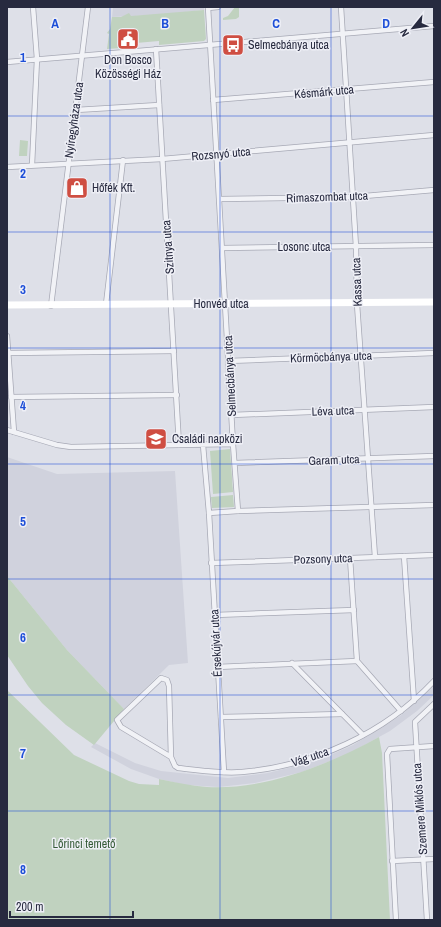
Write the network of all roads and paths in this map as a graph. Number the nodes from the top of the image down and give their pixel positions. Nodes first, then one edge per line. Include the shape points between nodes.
1 (33, 7) edge
2 (88, 7) edge
3 (218, 7) edge
4 (341, 7) edge
5 (208, 8) edge
6 (434, 26) edge
7 (342, 34) junction
8 (210, 45) junction
9 (156, 49) junction
10 (82, 55) junction
11 (37, 59) junction
12 (7, 62) edge
13 (434, 82) edge
14 (346, 90) junction
15 (213, 100) junction
16 (159, 105) junction
17 (76, 110) junction
18 (434, 136) edge
19 (349, 143) junction
20 (216, 154) junction
21 (162, 159) junction
22 (122, 160) junction
23 (68, 162) junction
24 (32, 164) junction
25 (7, 166) edge
26 (434, 190) edge
27 (353, 197) junction
28 (220, 199) junction
29 (434, 245) edge
30 (356, 247) junction
31 (222, 248) junction
32 (434, 302) edge
33 (106, 304) junction
34 (172, 304) junction
35 (226, 304) junction
36 (357, 304) junction
37 (7, 305) edge
38 (52, 306) junction
39 (7, 336) edge
40 (174, 351) junction
41 (8, 353) junction
42 (434, 353) edge
43 (361, 356) junction
44 (228, 361) junction
45 (177, 395) junction
46 (11, 397) junction
47 (434, 407) edge
48 (365, 410) junction
49 (232, 415) junction
50 (7, 430) edge
51 (14, 432) junction
52 (233, 444) junction
53 (179, 445) junction
54 (203, 445) junction
55 (434, 456) edge
56 (368, 459) junction
57 (235, 463) junction
58 (434, 505) edge
59 (371, 507) junction
60 (238, 511) junction
61 (209, 513) junction
62 (434, 555) edge
63 (404, 556) junction
64 (375, 557) junction
65 (350, 558) junction
66 (212, 563) junction
67 (354, 610) junction
68 (215, 615) junction
69 (357, 661) junction
70 (292, 663) junction
71 (217, 667) junction
72 (434, 681) edge
73 (414, 701) junction
74 (434, 704) edge
75 (401, 711) junction
76 (342, 714) junction
77 (221, 717) junction
78 (363, 736) junction
79 (434, 746) edge
80 (416, 747) junction
81 (171, 756) junction
82 (224, 772) junction
83 (434, 859) edge
84 (423, 860) junction
85 (392, 861) junction
86 (396, 920) edge
87 (427, 920) edge

1 - 11 street
2 - 10 street, Nyíregyháza utca
3 - 5 street
4 - 7 street, Kassa utca
5 - 8 street, Selmecbánya utca
6 - 7 street
7 - 8 street
7 - 14 street, Kassa utca
8 - 9 street
8 - 15 street, Selmecbánya utca
9 - 10 street
9 - 16 street, Szitnya utca
10 - 11 street
10 - 17 street, Nyíregyháza utca
11 - 12 street
11 - 24 street
13 - 14 street, Késmárk utca
14 - 15 street, Késmárk utca
14 - 19 street, Kassa utca
15 - 20 street, Selmecbánya utca
16 - 17 street
16 - 21 street, Szitnya utca
17 - 23 street, Nyíregyháza utca
18 - 19 street, Rozsnyó utca
19 - 20 street, Rozsnyó utca
19 - 27 street, Kassa utca
20 - 21 street, Rozsnyó utca
20 - 28 street, Selmecbánya utca
21 - 22 street, Rozsnyó utca
21 - 34 street, Szitnya utca
22 - 23 street, Rozsnyó utca
22 - 33 street
23 - 24 street, Rozsnyó utca
23 - 38 street, Nyíregyháza utca
24 - 25 street, Rozsnyó utca
26 - 27 street, Rimaszombat utca
27 - 28 street, Rimaszombat utca
27 - 30 street, Kassa utca
28 - 31 street, Selmecbánya utca
29 - 30 street, Losonc utca
30 - 31 street, Losonc utca
30 - 36 street, Kassa utca
31 - 35 street, Selmecbánya utca
32 - 36 street, Honvéd utca
33 - 34 street, Honvéd utca
33 - 38 street, Honvéd utca
34 - 35 street, Honvéd utca
34 - 40 street, Szitnya utca
35 - 36 street, Honvéd utca
35 - 44 street, Selmecbánya utca
36 - 43 street, Kassa utca
37 - 38 street, Honvéd utca
39 - 41 street
40 - 41 street
40 - 45 street, Szitnya utca
41 - 46 street
42 - 43 street, Körmöcbánya utca
43 - 44 street, Körmöcbánya utca
43 - 48 street, Kassa utca
44 - 49 street, Selmecbánya utca
45 - 46 street
45 - 53 street, Szitnya utca
46 - 51 street
47 - 48 street, Léva utca
48 - 49 street, Léva utca
48 - 56 street, Kassa utca
49 - 52 street, Selmecbánya utca
50 - 51 street
51 - 53 street via 71,447
52 - 54 street
52 - 57 street, Selmecbánya utca
53 - 54 street
54 - 61 street, Érsekújvár utca
55 - 56 street, Garam utca
56 - 57 street, Garam utca
56 - 59 street, Kassa utca
57 - 60 street, Selmecbánya utca
58 - 59 street
59 - 60 street
59 - 64 street, Kassa utca
60 - 61 street
61 - 66 street, Érsekújvár utca
62 - 63 street, Pozsony utca
63 - 64 street, Pozsony utca
63 - 73 street
64 - 65 street, Pozsony utca
65 - 66 street, Pozsony utca
65 - 67 street
66 - 68 street, Érsekújvár utca
67 - 68 street
67 - 69 street
68 - 71 street, Érsekújvár utca
69 - 70 street
69 - 75 street
70 - 71 street
70 - 76 street
71 - 77 street, Érsekújvár utca
72 - 73 street, Vág utca
73 - 75 street, Vág utca
74 - 80 street, Szemere Miklós utca via 415,722
75 - 78 street, Vág utca
76 - 77 street
76 - 78 street
77 - 82 street, Érsekújvár utca
78 - 82 street, Vág utca via 335,749 285,765 242,772
79 - 80 street
80 - 84 street, Szemere Miklós utca
80 - 85 street via 388,751 387,754
81 - 81 street via 169,686 167,680 161,678 117,722 121,727
81 - 82 street, Vág utca via 178,768
83 - 84 street
84 - 85 street
84 - 87 street, Szemere Miklós utca
85 - 86 street

